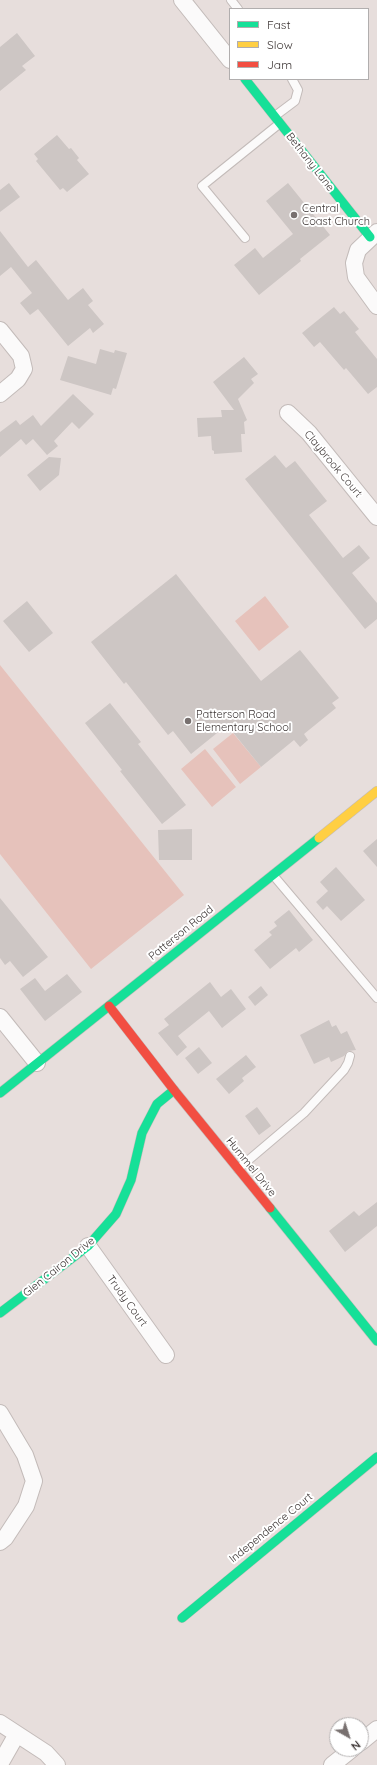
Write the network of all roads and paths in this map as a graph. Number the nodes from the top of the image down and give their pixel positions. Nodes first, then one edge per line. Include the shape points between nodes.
1 (182, 0) edge
2 (231, 0) edge
3 (237, 8) edge
4 (229, 59) edge
5 (246, 80) edge
6 (293, 80) edge
7 (277, 120) junction
8 (373, 234) edge
9 (245, 238) dead end
10 (377, 306) edge
11 (0, 330) edge
12 (0, 394) edge
13 (288, 413) dead end
14 (377, 517) edge
15 (377, 791) edge
16 (273, 875) junction
17 (377, 998) edge
18 (109, 1006) junction
19 (0, 1017) edge
20 (350, 1056) dead end
21 (37, 1063) junction
22 (174, 1090) junction
23 (0, 1093) edge
24 (238, 1169) junction
25 (88, 1246) junction
26 (0, 1313) edge
27 (377, 1341) edge
28 (166, 1355) dead end
29 (0, 1413) edge
30 (377, 1457) edge
31 (0, 1542) edge
32 (182, 1618) dead end
33 (0, 1723) edge
34 (377, 1729) edge
35 (17, 1734) junction
36 (369, 1736) edge
37 (342, 1757) edge
38 (0, 1764) edge
39 (57, 1765) edge
40 (332, 1765) edge

1 - 4 street
2 - 3 lane
5 - 7 street, Bethany Lane
6 - 7 lane via 298,90 294,100
7 - 8 street, Bethany Lane
7 - 9 lane via 202,186
8 - 10 street, Bethany Lane via 358,250 354,263 356,277
11 - 12 street via 21,356 24,369 18,379
13 - 14 street, Claybrook Court via 309,433
15 - 16 street, Patterson Road
16 - 17 lane
16 - 18 street, Patterson Road
18 - 21 street, Patterson Road
18 - 22 street, Hummel Drive
19 - 21 street
20 - 24 lane via 344,1070 309,1108
21 - 23 street, Patterson Road
22 - 24 street, Hummel Drive
22 - 25 street, Glen Cairon Drive via 157,1104 142,1132 131,1180 116,1214
24 - 27 street, Hummel Drive
25 - 26 street, Glen Cairon Drive
25 - 28 street, Trudy Court
29 - 31 street via 25,1456 34,1481 26,1506
30 - 32 street, Independence Court
33 - 35 street
34 - 36 street
35 - 38 street
35 - 39 street via 46,1753
37 - 40 street

